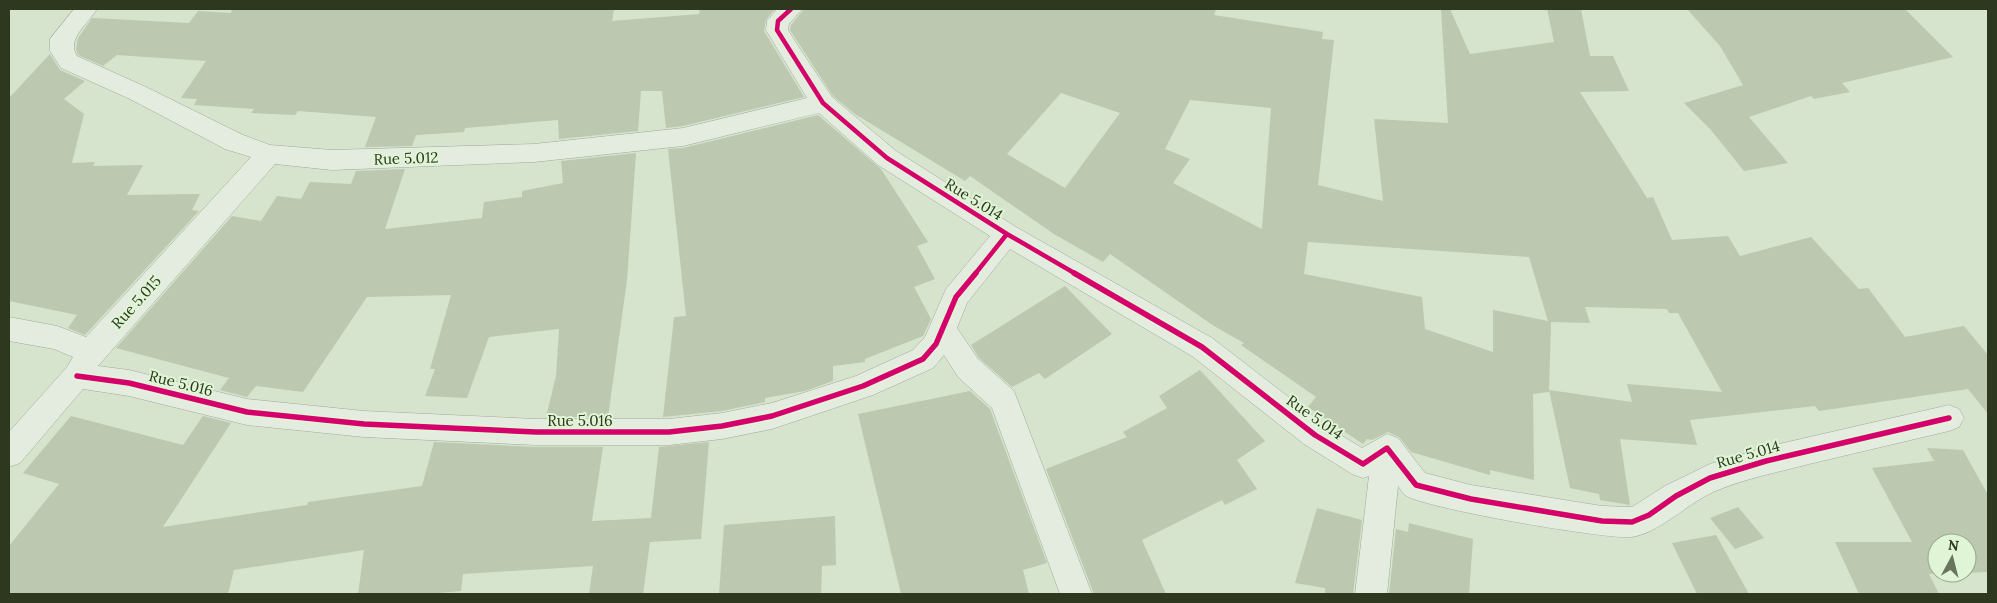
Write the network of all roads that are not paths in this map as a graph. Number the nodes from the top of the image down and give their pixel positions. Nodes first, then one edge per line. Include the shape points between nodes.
1 (86, 9) edge
2 (791, 9) edge
3 (824, 103) junction
4 (269, 154) junction
5 (1007, 234) junction
6 (9, 329) edge
7 (942, 330) junction
8 (84, 364) junction
9 (1949, 418) dead end
10 (1387, 448) junction
11 (9, 453) edge
12 (1076, 594) edge
13 (1371, 594) edge

1 - 4 street, Rue 5.012 via 62,39 62,51 69,62 234,142
2 - 3 street, Rue 5.014 via 778,21 778,30
3 - 4 street, Rue 5.012 via 683,137 534,153 332,160
3 - 5 street, Rue 5.014 via 887,158
4 - 8 street, Rue 5.015
5 - 7 street, Rue 5.016 via 956,297
5 - 10 street, Rue 5.014 via 1202,347 1315,435 1363,464
6 - 8 street via 57,338
7 - 8 street, Rue 5.016 via 932,351 923,359 863,386 772,416 669,432 536,432 364,424 247,412 129,383
7 - 12 street via 968,368 1004,400
8 - 11 street, Rue 5.015
9 - 10 street, Rue 5.014 via 1766,461 1710,478 1632,522 1602,521 1471,499 1416,485
10 - 13 street

